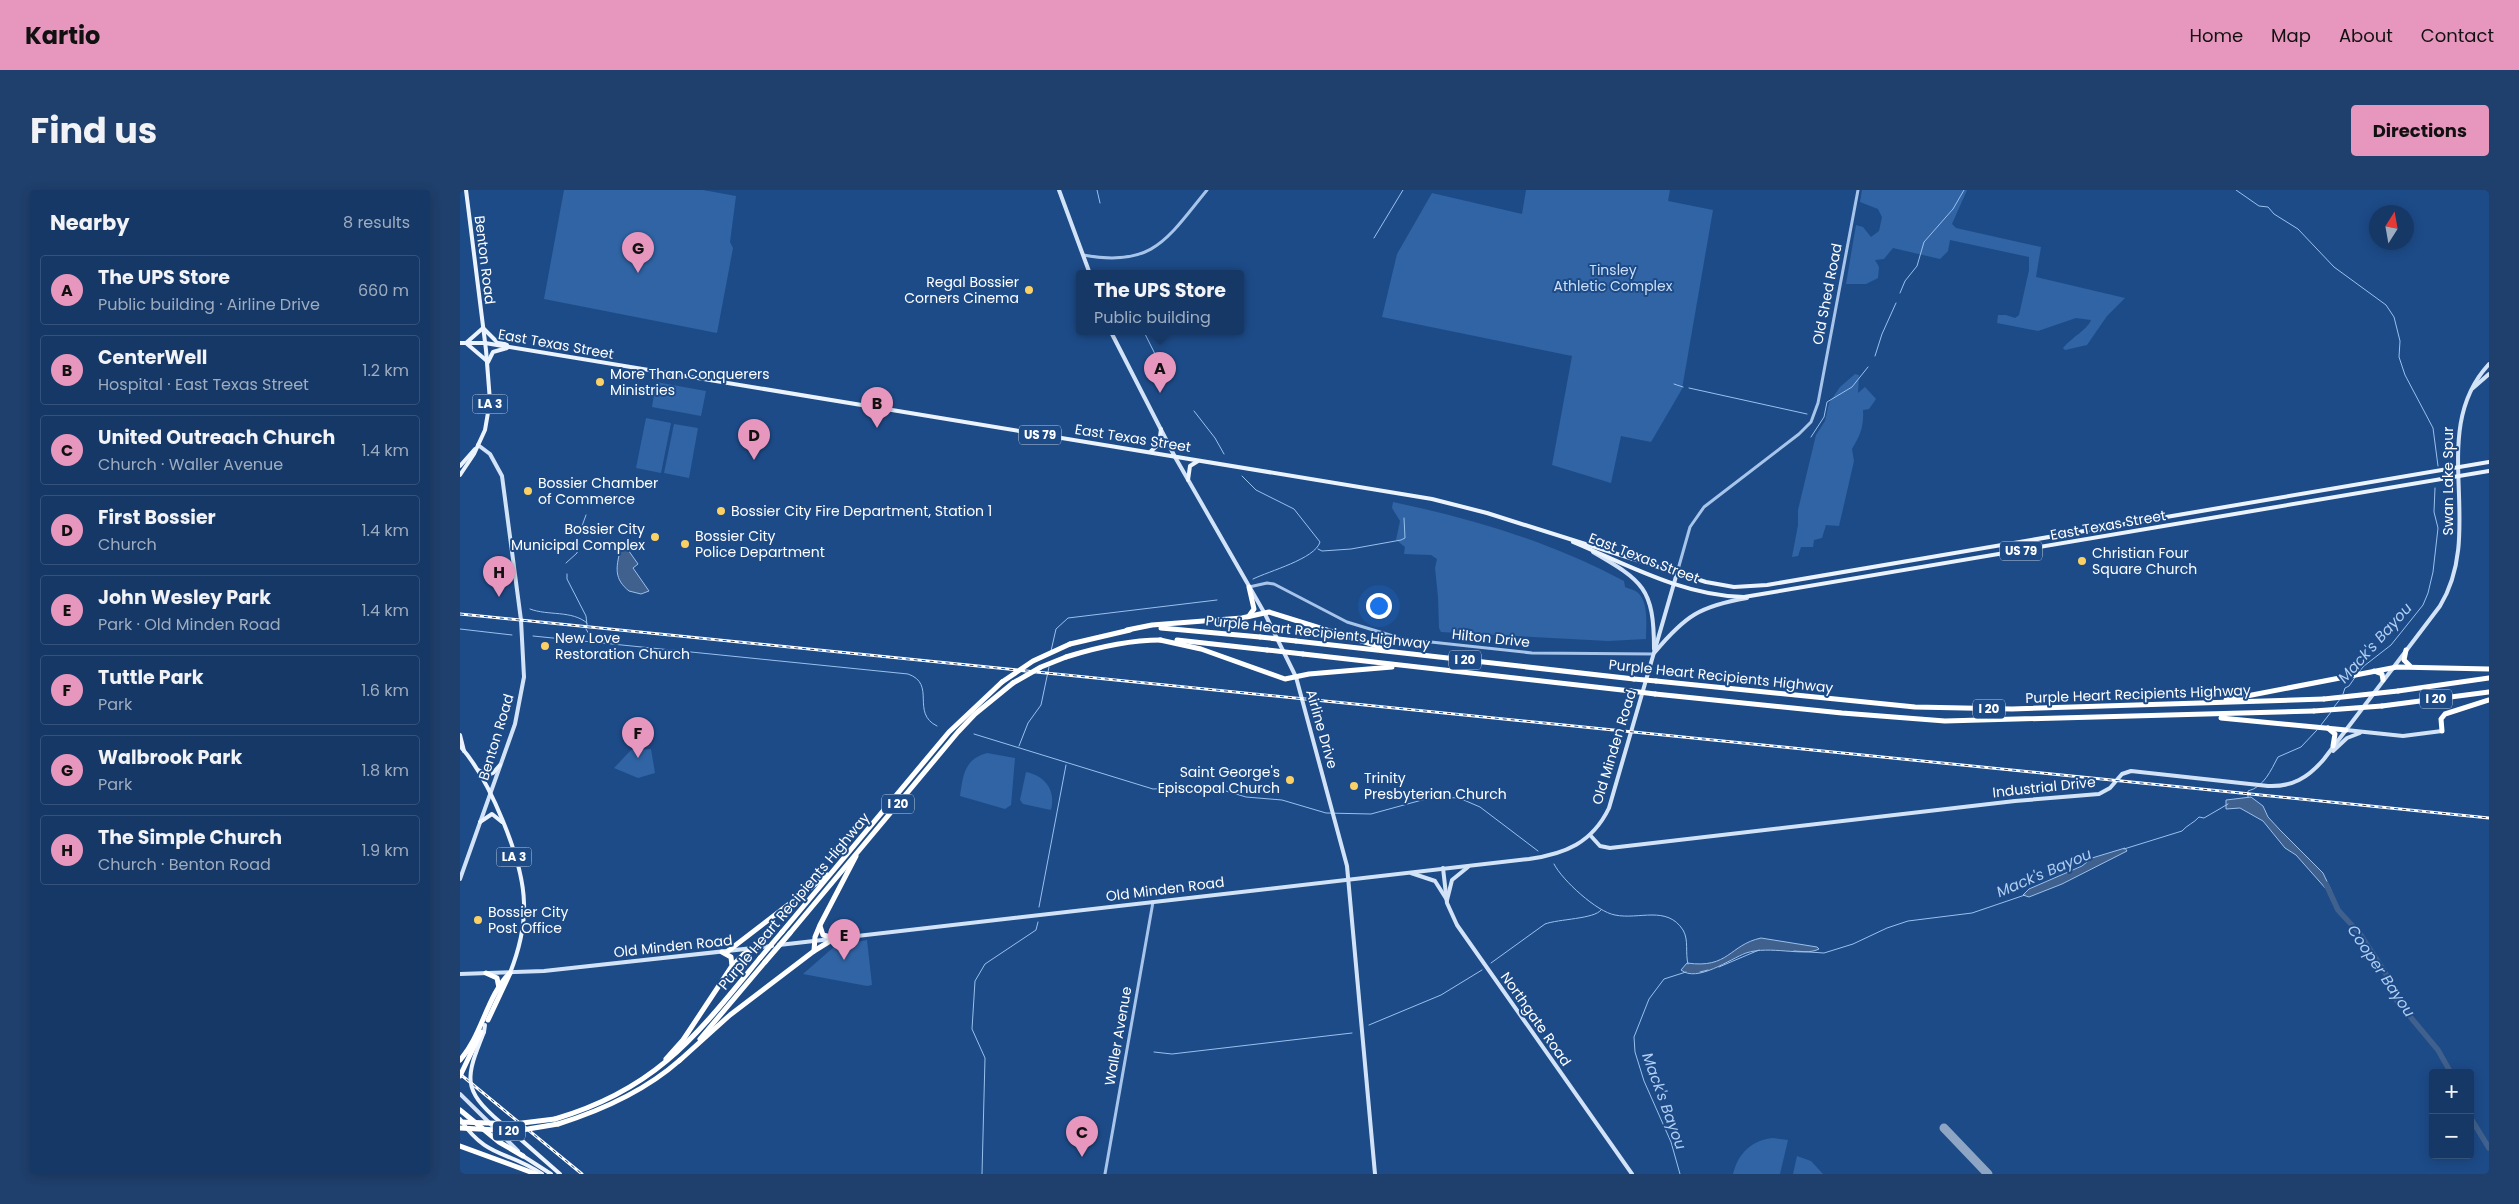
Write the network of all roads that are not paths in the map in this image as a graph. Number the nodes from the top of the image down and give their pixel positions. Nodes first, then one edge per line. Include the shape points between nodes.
1 (466, 190) edge
2 (1059, 190) edge
3 (1207, 190) edge
4 (1858, 190) edge
5 (1083, 255) junction
6 (1089, 270) edge
7 (483, 328) junction
8 (1113, 335) edge
9 (460, 343) edge
10 (466, 343) junction
11 (485, 343) junction
12 (514, 348) junction
13 (488, 362) junction
14 (2489, 364) edge
15 (2489, 374) edge
16 (2473, 388) junction
17 (1161, 429) junction
18 (478, 445) junction
19 (475, 449) junction
20 (1148, 452) junction
21 (1176, 457) junction
22 (1201, 461) junction
23 (2489, 462) edge
24 (460, 466) edge
25 (2459, 467) junction
26 (2489, 471) edge
27 (460, 474) edge
28 (2460, 476) junction
29 (1188, 480) junction
30 (1562, 537) junction
31 (1578, 544) junction
32 (2460, 546) joint
33 (1677, 573) junction
34 (1674, 583) junction
35 (1249, 587) junction
36 (1762, 596) junction
37 (1264, 614) junction
38 (1242, 618) junction
39 (1127, 630) junction
40 (1160, 640) junction
41 (2406, 650) junction
42 (1408, 653) junction
43 (1654, 654) junction
44 (2415, 667) junction
45 (2393, 668) junction
46 (1434, 669) junction
47 (2489, 670) edge
48 (2374, 671) junction
49 (1296, 677) junction
50 (2489, 678) edge
51 (2383, 680) junction
52 (2489, 692) edge
53 (2489, 700) edge
54 (2206, 703) junction
55 (2198, 716) junction
56 (2329, 728) junction
57 (2346, 730) junction
58 (2442, 731) joint
59 (2362, 732) junction
60 (460, 736) edge
61 (460, 746) edge
62 (2333, 746) junction
63 (464, 750) junction
64 (2324, 759) junction
65 (500, 764) junction
66 (476, 769) junction
67 (491, 792) junction
68 (480, 822) junction
69 (505, 825) junction
70 (1590, 835) junction
71 (862, 846) junction
72 (1471, 865) junction
73 (837, 866) junction
74 (1442, 868) junction
75 (1409, 872) junction
76 (460, 879) edge
77 (1349, 879) junction
78 (1447, 900) junction
79 (1153, 902) junction
80 (820, 926) junction
81 (749, 936) junction
82 (835, 938) junction
83 (815, 941) junction
84 (757, 947) junction
85 (748, 949) junction
86 (728, 951) junction
87 (722, 952) junction
88 (814, 952) junction
89 (763, 960) junction
90 (732, 966) junction
91 (486, 973) junction
92 (510, 973) junction
93 (460, 974) edge
94 (499, 988) junction
95 (481, 1032) junction
96 (460, 1060) edge
97 (679, 1061) junction
98 (460, 1076) edge
99 (647, 1077) junction
100 (460, 1094) edge
101 (460, 1110) edge
102 (460, 1121) edge
103 (460, 1128) edge
104 (460, 1146) edge
105 (523, 1156) junction
106 (536, 1174) edge
107 (542, 1174) edge
108 (551, 1174) edge
109 (560, 1174) edge
110 (1105, 1174) edge
111 (1374, 1174) edge
112 (1632, 1174) edge

1 - 7 main road, Benton Road / LA 3
2 - 5 main road
3 - 5 street via 1174,230 1153,249 1122,259
4 - 33 street, Old Shed Road via 1818,403 1808,427 1700,512 1686,536
5 - 6 main road
7 - 10 main road
7 - 11 main road, Benton Road / LA 3
7 - 12 main road via 496,341
8 - 17 main road, Airline Drive
9 - 10 main road, East Texas Street / US 79
10 - 11 main road, East Texas Street / US 79
10 - 13 main road
11 - 12 main road, East Texas Street / US 79
11 - 13 main road, Benton Road / LA 3
12 - 13 main road via 496,350
12 - 20 main road, East Texas Street / US 79
13 - 18 main road, Benton Road / LA 3 via 489,413
14 - 16 main road, Swan Lake Spur
15 - 16 main road, Swan Lake Spur
16 - 25 main road, Swan Lake Spur via 2460,418
17 - 20 main road via 1159,444
17 - 21 main road, Airline Drive
18 - 19 main road, LA 3
18 - 65 main road, Benton Road via 490,454 502,476 524,656 519,711
19 - 24 main road, LA 3
19 - 27 main road, LA 3
20 - 21 main road, East Texas Street / US 79
21 - 22 main road, East Texas Street / US 79
21 - 29 main road, Airline Drive
22 - 29 main road via 1190,466
22 - 30 main road, East Texas Street / US 79 via 1432,499
23 - 25 main road, East Texas Street / US 79
25 - 28 main road, Swan Lake Spur
25 - 33 main road, East Texas Street / US 79 via 1767,585 1734,587
26 - 28 main road, East Texas Street / US 79
28 - 32 main road, Swan Lake Spur
28 - 36 main road, East Texas Street / US 79
29 - 35 main road, Airline Drive
30 - 31 main road, East Texas Street / US 79
30 - 33 main road, East Texas Street / US 79
31 - 34 main road, East Texas Street / US 79
31 - 43 main road via 1622,568 1643,589 1653,616
32 - 41 main road, Industrial Drive via 2455,573 2446,595
33 - 34 main road, Old Minden Road
34 - 36 main road, East Texas Street / US 79 via 1722,596
34 - 43 main road, Old Minden Road
35 - 37 main road, Airline Drive
35 - 38 highway via 1254,612
35 - 43 street, Hilton Drive via 1274,584 1347,622 1412,640 1540,654
36 - 43 main road via 1724,602 1701,610 1680,623
37 - 38 highway
37 - 42 highway via 1272,612
37 - 49 main road, Airline Drive
38 - 39 highway
39 - 42 highway, Purple Heart Recipients Highway / I 20, bridge via 1178,628
39 - 73 highway, Purple Heart Recipients Highway / I 20, bridge via 1070,644 1033,661 1002,682 954,726
40 - 46 highway, Purple Heart Recipients Highway / I 20, bridge
40 - 49 highway via 1201,649 1285,679
40 - 71 highway, Purple Heart Recipients Highway / I 20, bridge via 1110,644 1041,667 1013,683 958,732
41 - 44 highway via 2405,663
41 - 45 main road, Industrial Drive
42 - 54 highway, Purple Heart Recipients Highway / I 20, bridge via 1915,707 2012,709
43 - 70 main road, Old Minden Road via 1610,804
44 - 45 highway
44 - 47 highway
45 - 48 highway
45 - 51 main road, Industrial Drive
46 - 49 highway via 1383,667
46 - 55 highway, Purple Heart Recipients Highway / I 20, bridge via 1945,721
48 - 51 highway via 2382,674
48 - 54 highway
49 - 77 main road, Airline Drive via 1346,856
50 - 54 highway, Purple Heart Recipients Highway / I 20, bridge via 2324,698
51 - 57 main road, Industrial Drive
52 - 55 highway, Purple Heart Recipients Highway / I 20, bridge via 2382,706
53 - 58 highway via 2445,714 2441,719
55 - 56 highway
56 - 57 highway
56 - 62 highway via 2335,734
57 - 59 main road
57 - 62 main road, Industrial Drive
58 - 59 main road via 2410,736
59 - 64 main road via 2347,738
60 - 63 main road, LA 3
61 - 63 main road, LA 3
62 - 64 main road, Industrial Drive
63 - 66 main road, LA 3
64 - 70 main road, Industrial Drive via 2311,773 2285,785 2268,786 2131,771 2121,775 2108,790 2095,794 1610,848 1600,846
65 - 66 main road via 488,775
65 - 67 main road, Benton Road
66 - 67 main road, LA 3
67 - 68 main road, Benton Road
67 - 69 main road, LA 3
68 - 69 main road via 492,814
68 - 76 main road, Benton Road
69 - 92 main road, LA 3 via 524,902 521,940
70 - 72 main road, Old Minden Road via 1574,847 1552,856
71 - 80 highway
71 - 89 highway, Purple Heart Recipients Highway / I 20, bridge via 790,933
72 - 74 main road, Old Minden Road
72 - 78 main road via 1454,878
73 - 81 highway
73 - 89 highway, Purple Heart Recipients Highway / I 20, bridge
74 - 75 main road, Old Minden Road
74 - 78 main road, Northgate Road
75 - 77 main road, Old Minden Road
75 - 78 main road via 1435,882
77 - 79 main road, Old Minden Road
77 - 111 main road, Airline Drive
78 - 112 main road, Northgate Road via 1457,925
79 - 82 main road, Old Minden Road
79 - 110 street, Waller Avenue
80 - 82 highway via 823,934
80 - 83 highway
81 - 85 highway
81 - 86 highway
82 - 83 main road, Old Minden Road
82 - 88 highway
83 - 84 main road, Old Minden Road
83 - 88 highway
84 - 85 main road, Old Minden Road
84 - 90 highway
85 - 86 main road, Old Minden Road
86 - 87 main road, Old Minden Road
87 - 90 highway via 731,958
87 - 92 main road, Old Minden Road
88 - 97 highway via 730,1015
89 - 97 highway, Purple Heart Recipients Highway / I 20
89 - 99 highway, Purple Heart Recipients Highway / I 20 via 687,1044
90 - 99 highway via 683,1040
91 - 92 main road, Old Minden Road
91 - 93 main road, Old Minden Road
91 - 94 highway via 497,978
92 - 94 highway
92 - 95 highway
94 - 95 highway
95 - 96 highway
95 - 98 highway, bridge
95 - 109 main road, bridge via 472,1066 471,1087 479,1104
97 - 103 highway, Purple Heart Recipients Highway / I 20, bridge via 621,1100 558,1124 516,1130
99 - 102 highway, Purple Heart Recipients Highway / I 20, bridge via 606,1101 555,1118 514,1124
100 - 105 main road
101 - 105 highway via 499,1142
102 - 107 main road via 486,1148
104 - 106 highway
105 - 108 main road

